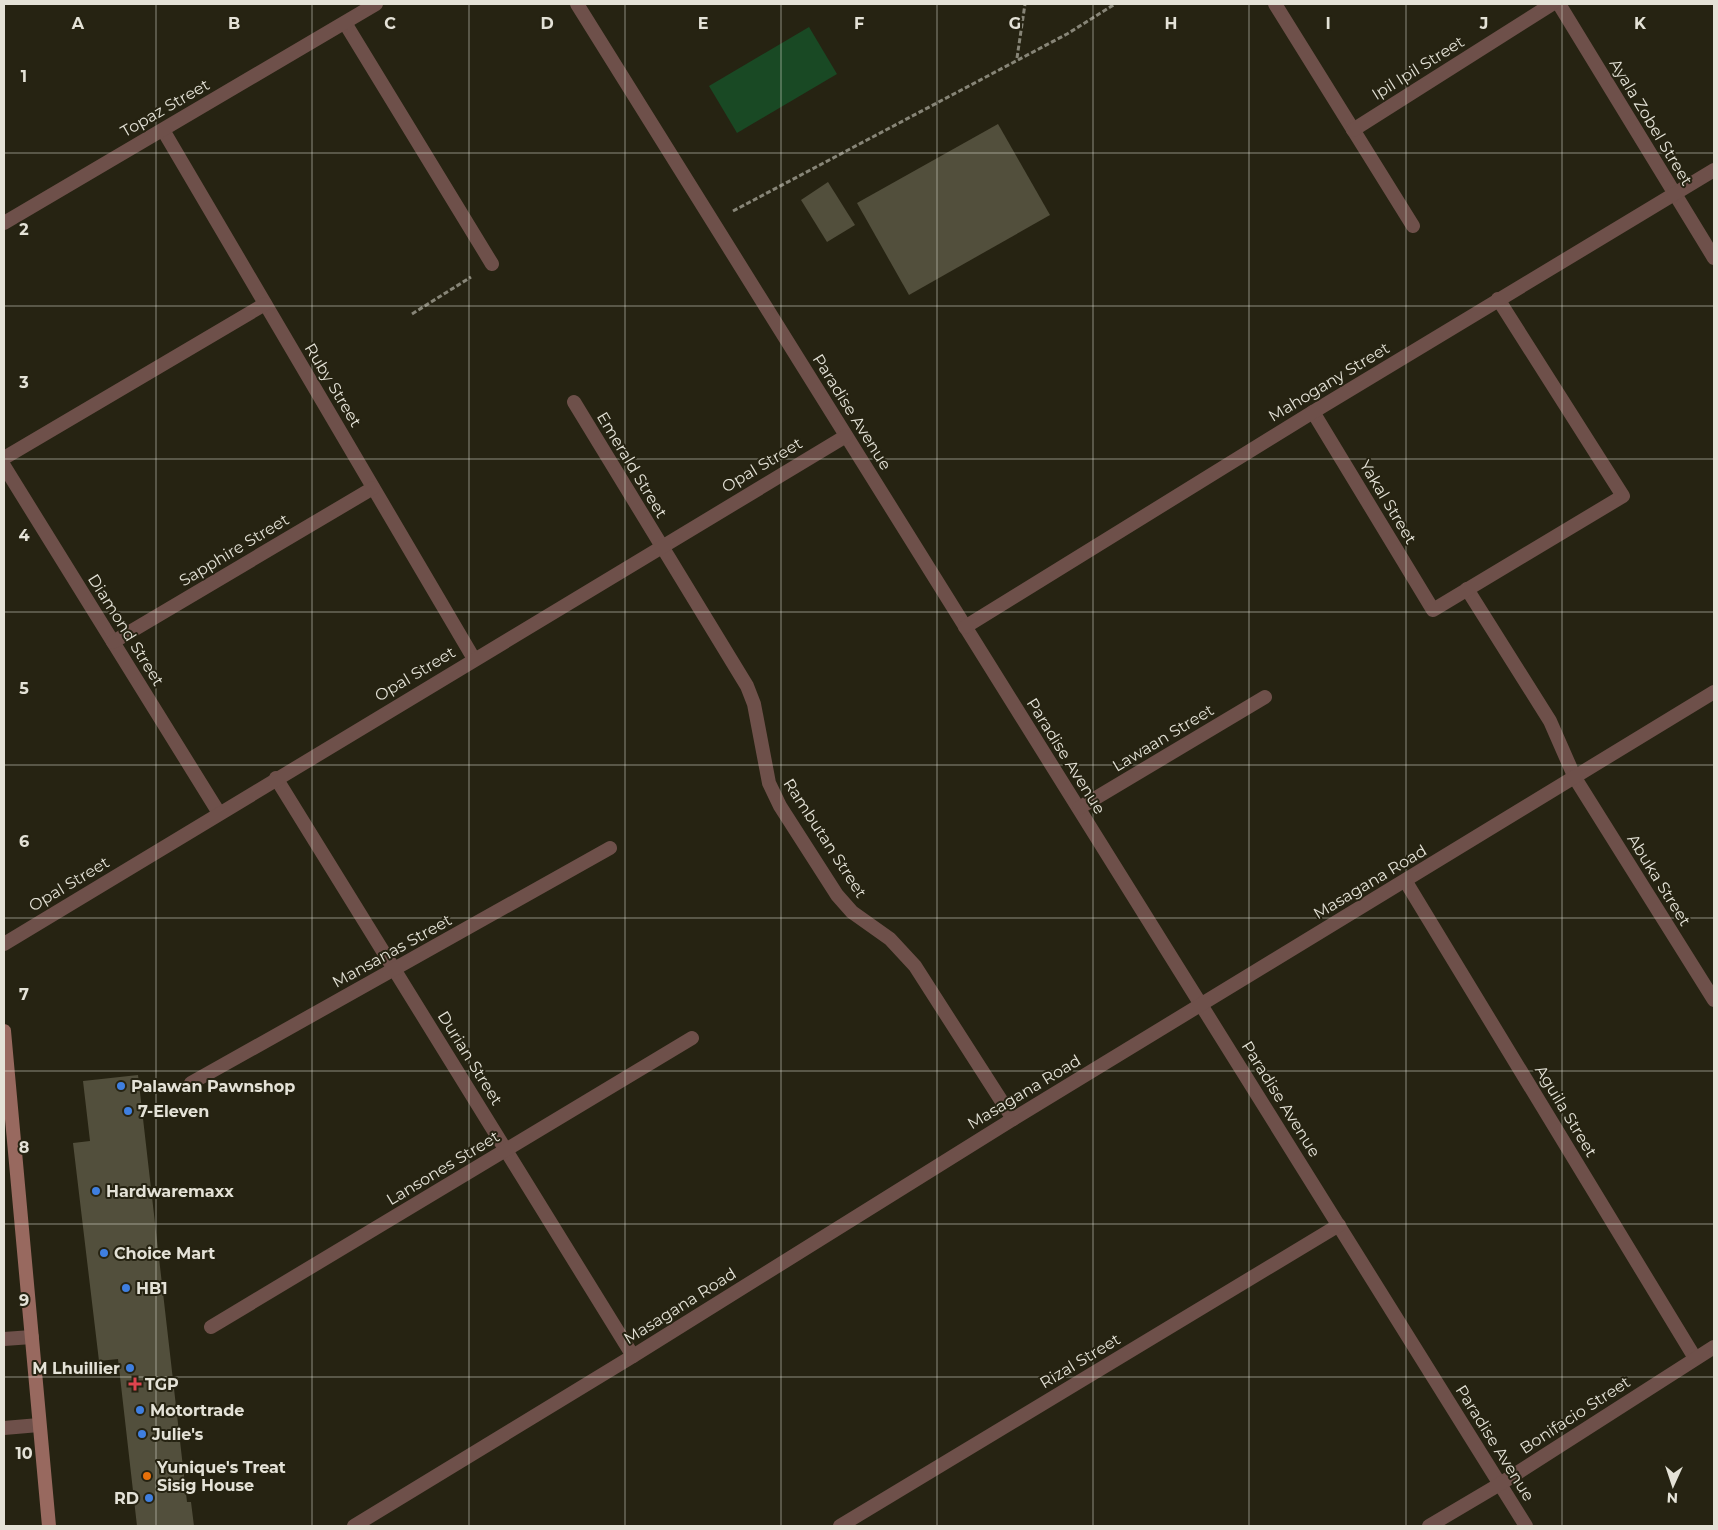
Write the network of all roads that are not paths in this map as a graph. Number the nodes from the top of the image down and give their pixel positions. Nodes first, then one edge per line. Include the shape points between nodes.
1 (376, 4) edge
2 (577, 4) edge
3 (1275, 4) edge
4 (1552, 4) edge
5 (1559, 4) edge
6 (344, 22) junction
7 (163, 130) junction
8 (1353, 130) junction
9 (1714, 170) edge
10 (1674, 195) junction
11 (4, 223) edge
12 (1413, 226) dead end
13 (1714, 258) edge
14 (492, 264) road end
15 (1498, 299) junction
16 (265, 304) junction
17 (574, 402) dead end
18 (1313, 412) junction
19 (846, 436) junction
20 (4, 458) edge
21 (4, 466) edge
22 (373, 488) junction
23 (660, 546) junction
24 (1467, 589) junction
25 (965, 627) junction
26 (113, 642) junction
27 (474, 658) junction
28 (1714, 692) edge
29 (1265, 697) dead end
30 (276, 778) junction
31 (1575, 778) junction
32 (1079, 808) junction
33 (219, 813) junction
34 (610, 848) dead end
35 (1406, 882) junction
36 (4, 944) edge
37 (395, 970) junction
38 (1714, 1000) edge
39 (1201, 1004) junction
40 (4, 1031) edge
41 (692, 1038) dead end
42 (191, 1084) dead end
43 (1013, 1119) junction
44 (506, 1150) junction
45 (1338, 1225) junction
46 (212, 1327) dead end
47 (32, 1337) junction
48 (4, 1339) edge
49 (1714, 1347) edge
50 (633, 1356) junction
51 (1696, 1358) junction
52 (39, 1425) junction
53 (4, 1428) edge
54 (1500, 1484) junction
55 (49, 1526) edge
56 (354, 1526) edge
57 (840, 1526) edge
58 (1429, 1526) edge
59 (1526, 1526) edge

1 - 6 street, Topaz Street
2 - 19 street, Paradise Avenue
3 - 8 street
4 - 8 street, Ipil Ipil Street
5 - 10 street, Ayala Zobel Street
6 - 7 street, Topaz Street
6 - 14 street
7 - 11 street, Topaz Street
7 - 16 street, Ruby Street
8 - 12 street
9 - 10 street, Mahogany Street
10 - 13 street, Ayala Zobel Street
10 - 15 street, Mahogany Street
15 - 18 street, Mahogany Street
15 - 24 street via 1624,496
16 - 20 street
16 - 22 street, Ruby Street
17 - 23 street, Emerald Street
18 - 24 street, Yakal Street via 1433,610
18 - 25 street, Mahogany Street
19 - 23 street, Opal Street
19 - 25 street, Paradise Avenue
21 - 26 street, Diamond Street
22 - 26 street, Sapphire Street
22 - 27 street, Ruby Street
23 - 27 street, Opal Street
23 - 43 street, Rambutan Street via 747,686 754,704 769,783 780,806 837,896 852,912 890,939 915,966
24 - 31 street, Abuka Street via 1550,720
25 - 32 street, Paradise Avenue
26 - 33 street, Diamond Street
27 - 30 street, Opal Street
28 - 31 street, Masagana Road
29 - 32 street, Lawaan Street
30 - 33 street, Opal Street
30 - 37 street, Durian Street
31 - 35 street, Masagana Road
31 - 38 street, Abuka Street
32 - 39 street, Paradise Avenue
33 - 36 street, Opal Street
34 - 37 street, Mansanas Street
35 - 39 street, Masagana Road
35 - 51 street, Aguila Street
37 - 42 street, Mansanas Street
37 - 44 street, Durian Street
39 - 43 street, Masagana Road
39 - 45 street, Paradise Avenue
40 - 47 main road
41 - 44 street, Lansones Street
43 - 50 street, Masagana Road
44 - 46 street, Lansones Street
44 - 50 street, Durian Street
45 - 54 street, Paradise Avenue
45 - 57 street, Rizal Street
47 - 48 street
47 - 52 main road
49 - 51 street, Bonifacio Street
50 - 56 street, Masagana Road
51 - 54 street, Bonifacio Street
52 - 53 street
52 - 55 main road
54 - 58 street, Bonifacio Street
54 - 59 street, Paradise Avenue

